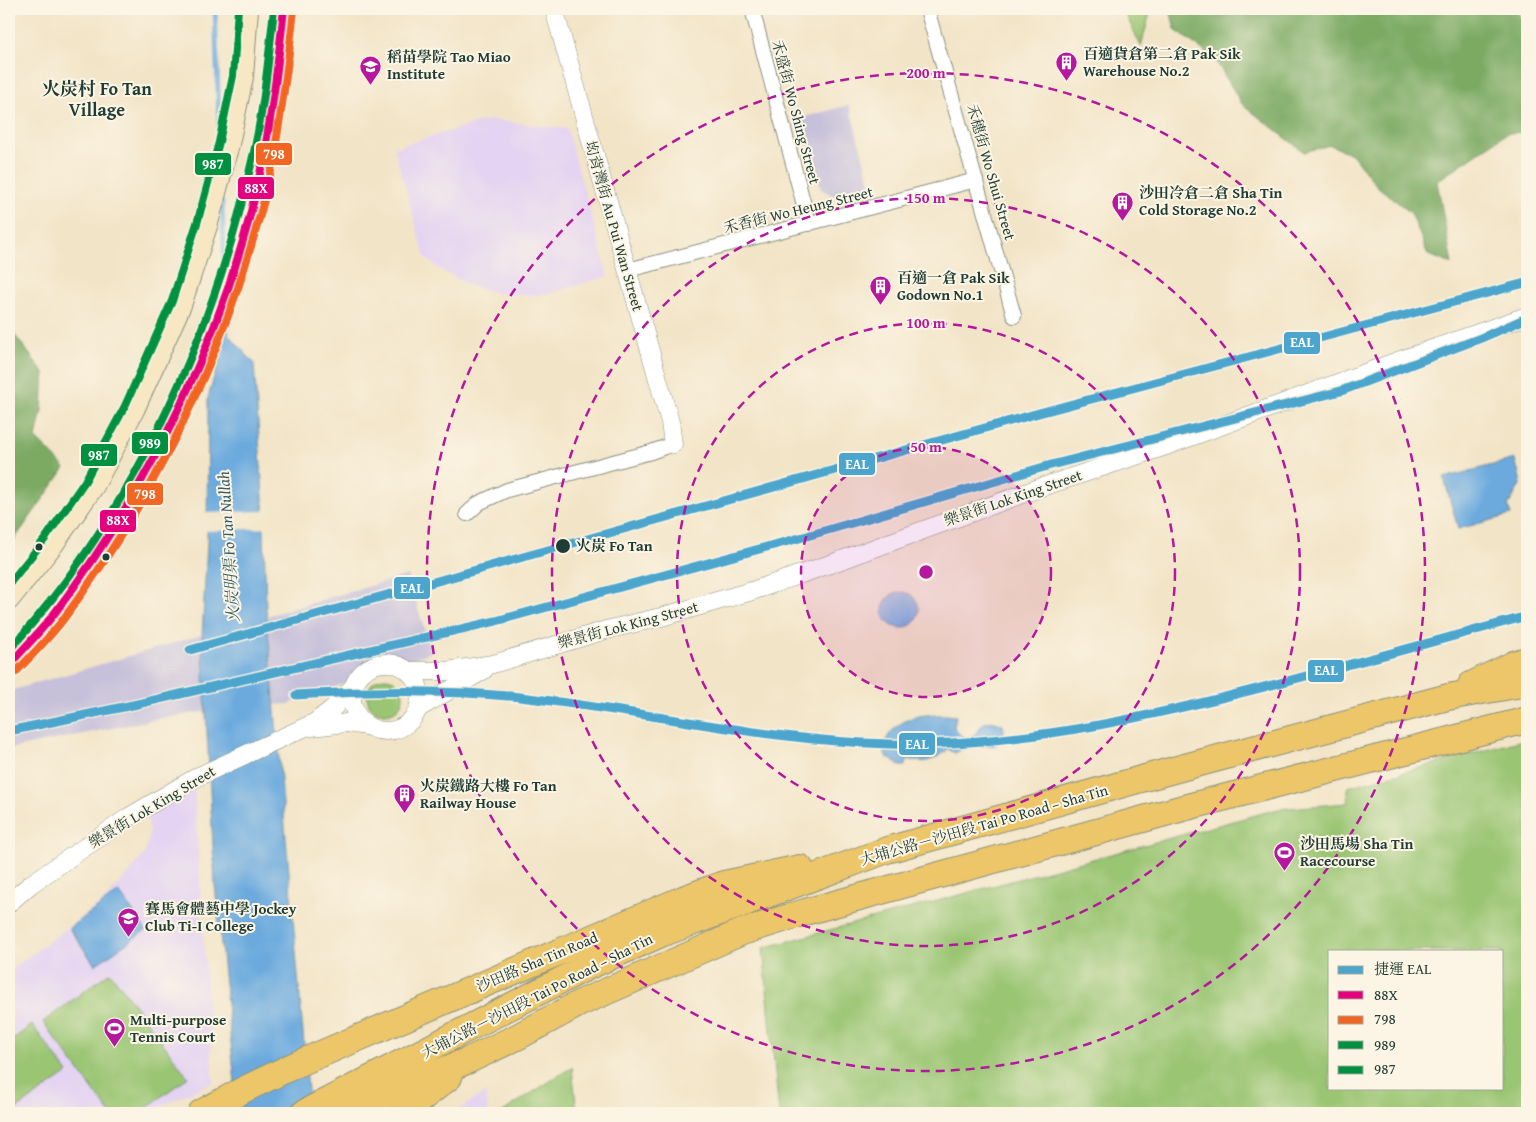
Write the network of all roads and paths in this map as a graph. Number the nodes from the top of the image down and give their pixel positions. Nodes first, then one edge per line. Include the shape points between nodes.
1 (248, 9) edge
2 (284, 9) edge
3 (554, 9) edge
4 (752, 9) edge
5 (928, 9) edge
6 (976, 180) junction
7 (809, 224) junction
8 (628, 270) junction
9 (1014, 316) dead end
10 (1527, 316) edge
11 (673, 444) joint
12 (467, 514) dead end
13 (9, 600) edge
14 (1527, 660) edge
15 (493, 664) junction
16 (9, 665) edge
17 (408, 671) junction
18 (1527, 683) edge
19 (352, 687) junction
20 (1448, 697) junction
21 (419, 708) junction
22 (1527, 720) edge
23 (367, 726) junction
24 (306, 728) junction
25 (887, 850) junction
26 (9, 903) edge
27 (469, 1060) junction
28 (311, 1109) edge
29 (201, 1113) edge
30 (350, 1113) edge
31 (403, 1113) edge

1 - 13 main road via 244,64 222,173 181,305 114,452 53,546
2 - 16 main road via 281,58 260,169 233,270 203,354 178,410 113,528 72,590
3 - 8 street, 㘭背灣街 Au Pui Wan Street
4 - 7 street, 禾盛街 Wo Shing Street
5 - 6 street, 禾穗街 Wo Shui Street
6 - 7 street, 禾香街 Wo Heung Street
6 - 9 street, 禾穗街 Wo Shui Street
7 - 8 street, 禾香街 Wo Heung Street
8 - 11 street, 㘭背灣街 Au Pui Wan Street via 670,422
10 - 15 street, 樂景街 Lok King Street via 761,588
11 - 12 street via 507,490 479,503
14 - 20 highway
15 - 17 street, 樂景街 Lok King Street via 448,671
15 - 21 street, 樂景街 Lok King Street
17 - 19 street via 387,662 375,664 365,669
17 - 21 street via 419,688
18 - 20 highway, 大埔公路－沙田段 Tai Po Road – Sha Tin
19 - 23 street via 354,709
19 - 24 street, 樂景街 Lok King Street via 322,718
20 - 25 highway, 大埔公路－沙田段 Tai Po Road – Sha Tin
21 - 23 street via 413,719 398,730 378,731
22 - 27 highway, 大埔公路－沙田段 Tai Po Road – Sha Tin via 1188,806 742,932 580,1002
23 - 24 street, 樂景街 Lok King Street via 347,723
24 - 26 street, 樂景街 Lok King Street via 197,778 130,816
25 - 28 highway, 大埔公路－沙田段 Tai Po Road – Sha Tin via 660,934 585,968
25 - 29 highway, 沙田路 Sha Tin Road via 724,884 683,899 310,1059
27 - 30 highway, 大埔公路－沙田段 Tai Po Road – Sha Tin
27 - 31 highway

